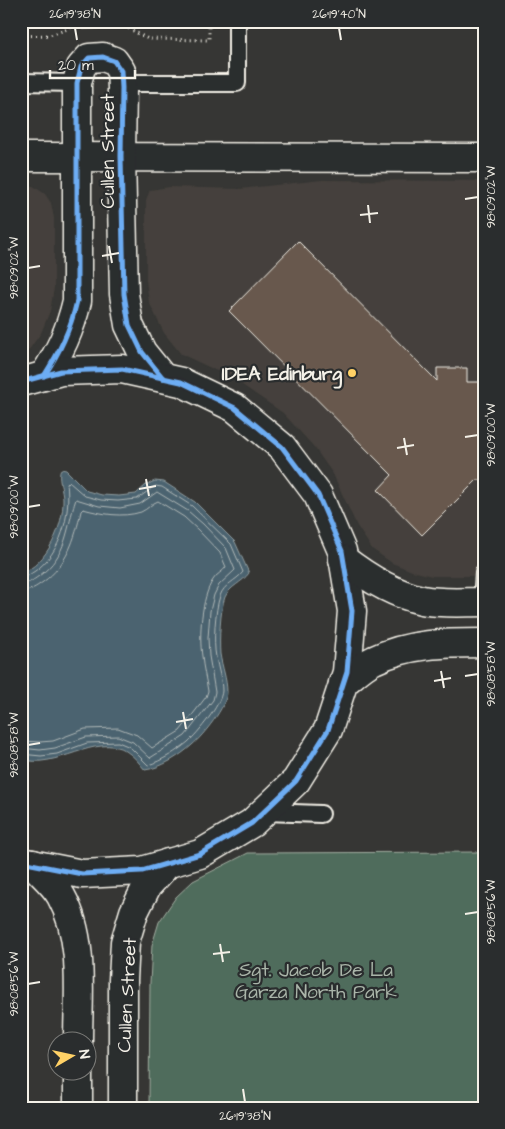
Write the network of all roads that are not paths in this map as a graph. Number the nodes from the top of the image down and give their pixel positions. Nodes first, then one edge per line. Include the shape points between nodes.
1 (237, 21) edge
2 (21, 82) edge
3 (122, 82) junction
4 (77, 83) junction
5 (121, 156) junction
6 (21, 157) edge
7 (78, 157) junction
8 (484, 158) edge
9 (162, 378) junction
10 (32, 379) edge
11 (343, 559) junction
12 (484, 573) edge
13 (483, 602) edge
14 (484, 643) edge
15 (343, 683) junction
16 (265, 812) junction
17 (321, 814) dead end
18 (27, 863) edge
19 (168, 864) junction
20 (78, 1032) edge
21 (78, 1082) edge
22 (78, 1108) edge
23 (123, 1108) edge

1 - 3 lane via 237,83
2 - 4 lane
3 - 4 street, Cullen Street via 114,61 103,57 90,58 81,66
3 - 5 street, Cullen Street
4 - 7 street, Cullen Street
5 - 7 street
5 - 8 street
5 - 9 street, Cullen Street via 124,294 129,325 142,352
6 - 7 street
7 - 10 street, Cullen Street via 78,301 62,347
9 - 10 street via 122,369 61,371
9 - 11 street via 181,382 236,408 282,446 318,495
11 - 13 street via 389,588 422,600
11 - 15 street via 352,612 347,672
12 - 13 lane
14 - 15 street via 439,643 400,650 373,661
15 - 16 street via 328,730 296,781
16 - 17 lane
16 - 19 street via 252,824 200,854
18 - 19 street via 82,874 142,871
18 - 20 street via 60,895 72,920 77,953
19 - 23 street, Cullen Street via 147,886 134,912 125,942
21 - 22 street

